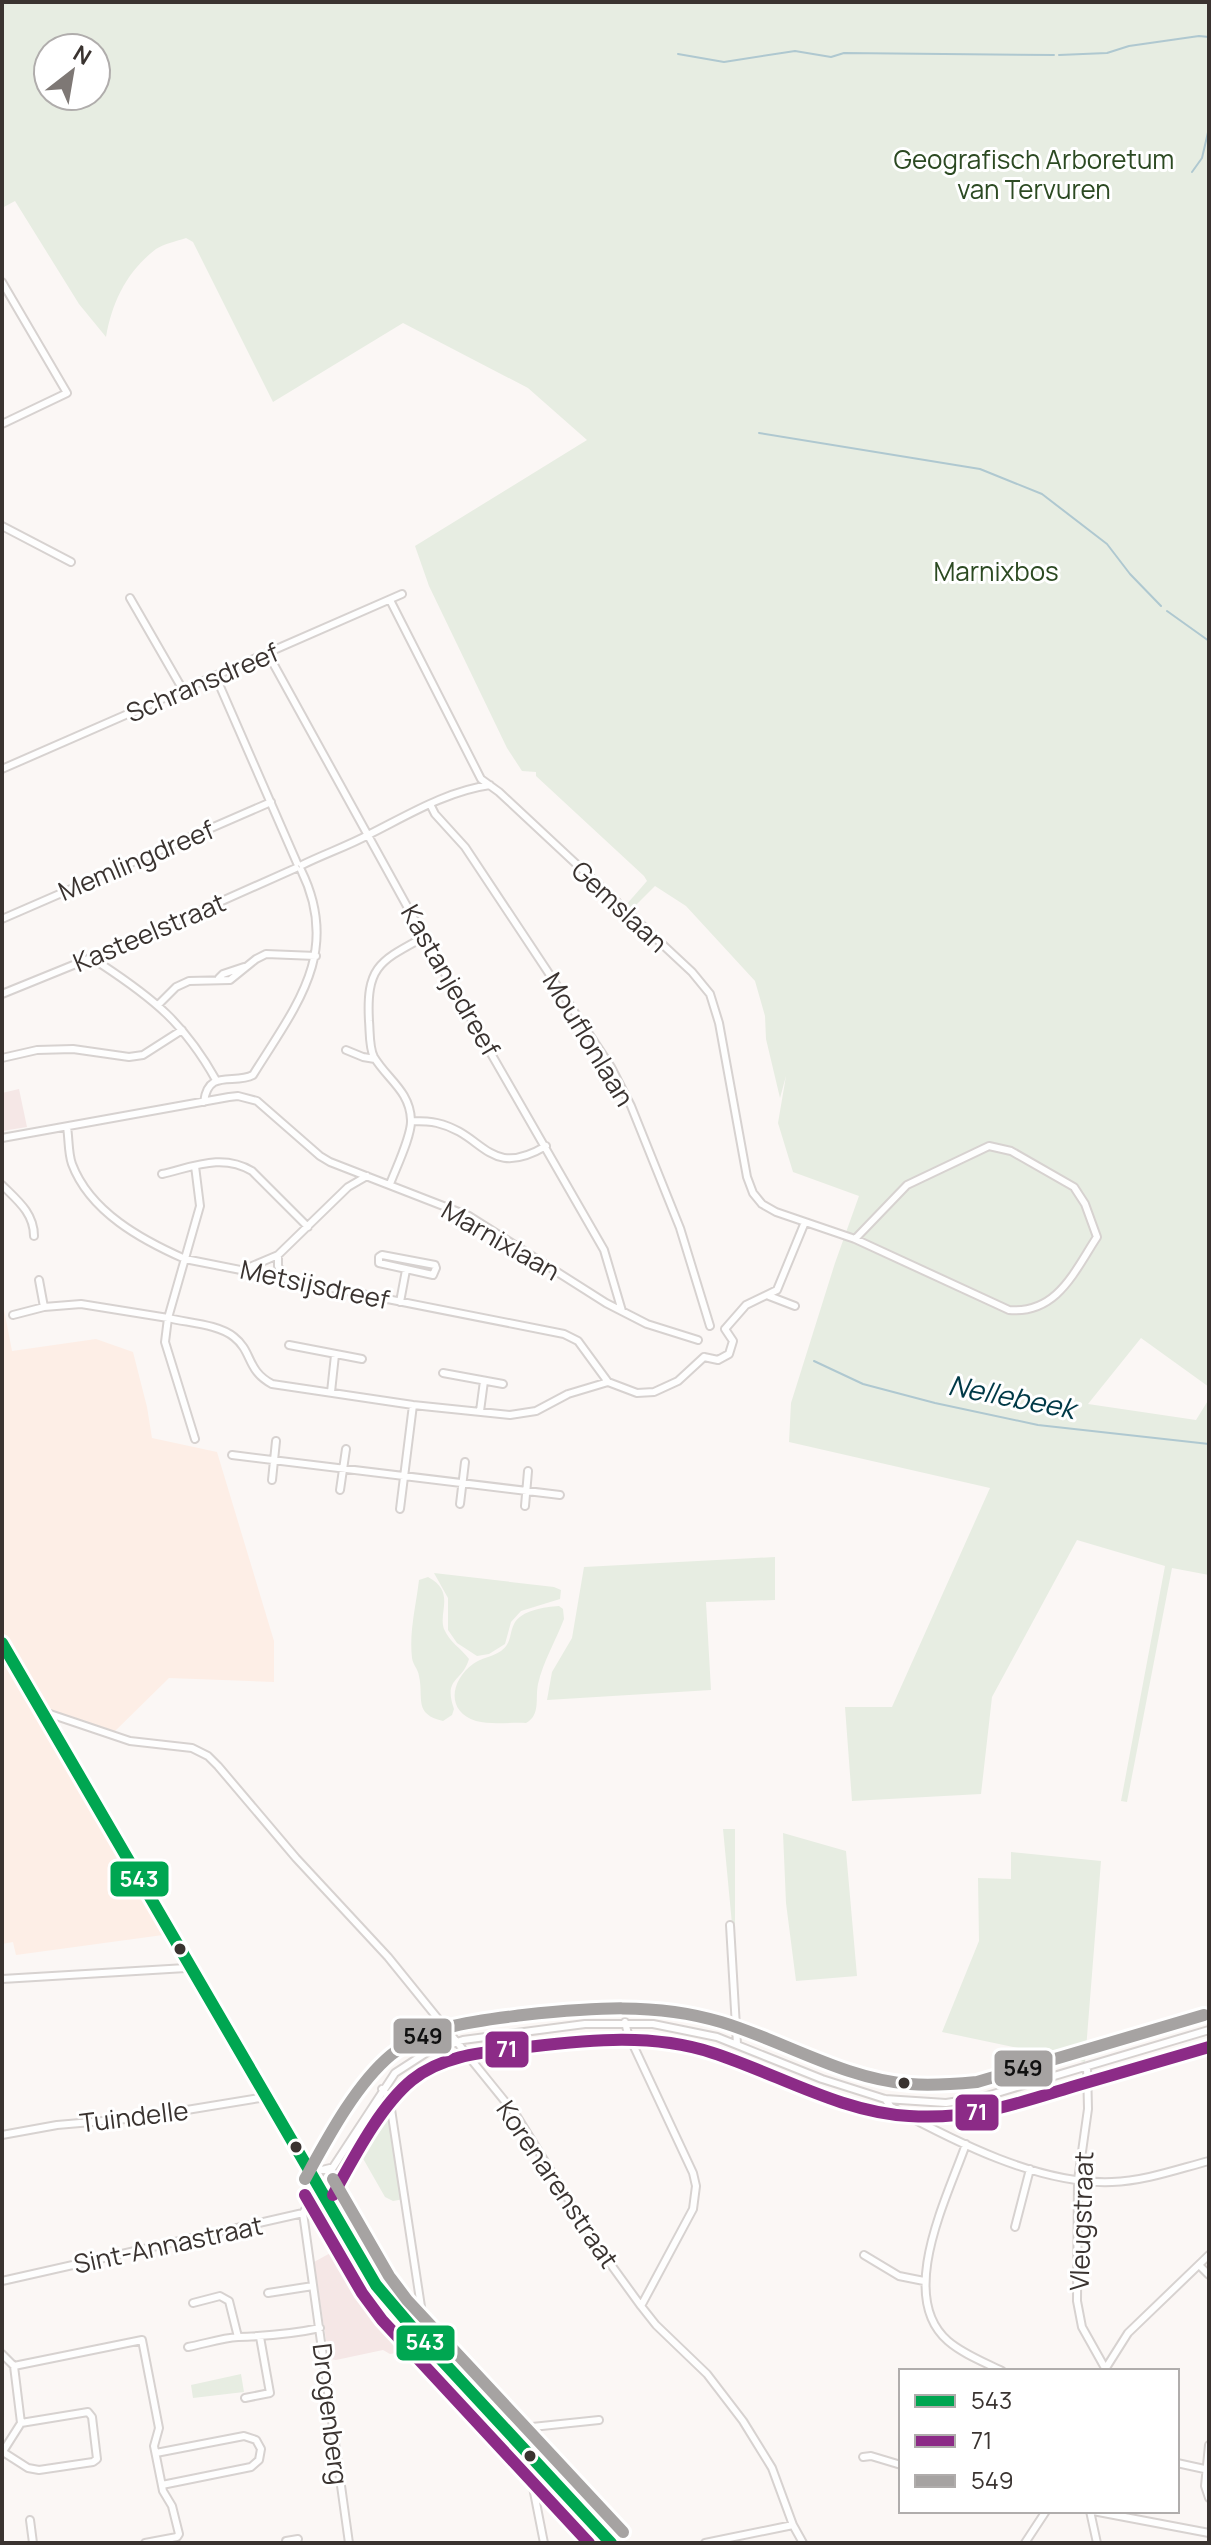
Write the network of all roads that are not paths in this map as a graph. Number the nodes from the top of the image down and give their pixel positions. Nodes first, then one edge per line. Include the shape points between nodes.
1 (2, 282) edge
2 (2, 424) edge
3 (2, 526) edge
4 (71, 562) dead end
5 (402, 594) dead end
6 (130, 598) dead end
7 (390, 600) junction
8 (268, 654) junction
9 (215, 675) junction
10 (183, 690) junction
11 (2, 769) edge
12 (490, 785) junction
13 (271, 802) junction
14 (430, 804) junction
15 (369, 835) junction
16 (299, 867) junction
17 (2, 919) edge
18 (424, 937) junction
19 (95, 956) junction
20 (316, 956) junction
21 (2, 994) edge
22 (159, 1004) junction
23 (182, 1030) junction
24 (346, 1050) dead end
25 (2, 1058) edge
26 (375, 1059) junction
27 (216, 1080) junction
28 (204, 1102) junction
29 (412, 1121) junction
30 (67, 1127) junction
31 (2, 1138) edge
32 (546, 1146) junction
33 (195, 1166) junction
34 (350, 1169) junction
35 (162, 1174) dead end
36 (367, 1176) junction
37 (390, 1184) junction
38 (2, 1185) edge
39 (348, 1187) junction
40 (805, 1222) junction
41 (308, 1227) junction
42 (34, 1236) dead end
43 (855, 1239) junction
44 (278, 1255) junction
45 (185, 1259) junction
46 (245, 1269) junction
47 (406, 1270) junction
48 (285, 1278) junction
49 (39, 1280) dead end
50 (769, 1296) junction
51 (400, 1302) junction
52 (795, 1306) dead end
53 (44, 1307) junction
54 (622, 1311) junction
55 (13, 1315) dead end
56 (168, 1318) junction
57 (705, 1329) junction
58 (725, 1329) junction
59 (289, 1345) dead end
60 (700, 1349) junction
61 (335, 1355) junction
62 (362, 1359) dead end
63 (443, 1373) dead end
64 (484, 1381) junction
65 (608, 1382) junction
66 (503, 1384) dead end
67 (331, 1392) junction
68 (413, 1405) junction
69 (480, 1411) junction
70 (195, 1439) dead end
71 (276, 1441) dead end
72 (346, 1449) dead end
73 (232, 1455) dead end
74 (274, 1460) junction
75 (465, 1462) dead end
76 (343, 1468) junction
77 (528, 1471) dead end
78 (405, 1476) junction
79 (272, 1480) dead end
80 (462, 1483) junction
81 (340, 1490) dead end
82 (526, 1491) junction
83 (560, 1495) dead end
84 (460, 1504) dead end
85 (525, 1506) dead end
86 (400, 1509) dead end
87 (2, 1643) edge
88 (44, 1716) junction
89 (730, 1925) dead end
90 (190, 1965) junction
91 (2, 1979) edge
92 (625, 2022) junction
93 (1209, 2030) edge
94 (454, 2041) junction
95 (737, 2044) junction
96 (1087, 2067) junction
97 (382, 2089) junction
98 (266, 2097) junction
99 (885, 2099) junction
100 (2, 2135) edge
101 (966, 2144) junction
102 (1209, 2161) edge
103 (307, 2167) junction
104 (330, 2168) junction
105 (1030, 2169) junction
106 (1078, 2180) junction
107 (319, 2187) junction
108 (303, 2213) junction
109 (1015, 2227) dead end
110 (864, 2255) dead end
111 (1209, 2255) edge
112 (1199, 2265) junction
113 (1209, 2275) edge
114 (2, 2281) edge
115 (924, 2281) junction
116 (313, 2286) junction
117 (268, 2293) dead end
118 (193, 2303) dead end
119 (641, 2306) junction
120 (320, 2328) junction
121 (238, 2337) junction
122 (260, 2337) junction
123 (422, 2339) junction
124 (188, 2347) dead end
125 (2, 2354) edge
126 (14, 2366) junction
127 (998, 2369) edge
128 (1104, 2369) edge
129 (1106, 2369) edge
130 (245, 2398) dead end
131 (599, 2420) dead end
132 (21, 2423) junction
133 (508, 2432) junction
134 (1209, 2445) edge
135 (2, 2452) edge
136 (156, 2453) junction
137 (863, 2457) dead end
138 (532, 2458) junction
139 (1179, 2463) edge
140 (899, 2464) edge
141 (540, 2466) junction
142 (1207, 2470) edge
143 (531, 2477) junction
144 (162, 2485) junction
145 (1209, 2498) edge
146 (1045, 2513) edge
147 (1091, 2513) edge
148 (1102, 2513) edge
149 (30, 2520) dead end
150 (793, 2525) junction
151 (1209, 2533) edge
152 (298, 2539) dead end
153 (33, 2543) edge
154 (151, 2543) edge
155 (286, 2543) edge
156 (349, 2543) edge
157 (544, 2543) edge
158 (611, 2543) edge
159 (705, 2543) edge
160 (803, 2543) edge
161 (1025, 2543) edge
162 (1097, 2543) edge

1 - 2 street via 67,393
3 - 4 street
5 - 7 street, Schransdreef
6 - 10 street
7 - 8 street, Schransdreef
7 - 12 street, Gemslaan via 476,774
8 - 9 street, Schransdreef
8 - 15 street, Kastanjedreef
9 - 10 street, Schransdreef
9 - 13 street
10 - 11 street, Schransdreef
12 - 14 street, Kasteelstraat
12 - 40 street, Gemslaan via 710,994 753,1193 776,1212
13 - 16 street
13 - 17 street, Memlingdreef
14 - 15 street, Kasteelstraat
14 - 57 street, Mouflonlaan via 465,847 611,1067 680,1228
15 - 16 street, Kasteelstraat
15 - 18 street, Kastanjedreef
16 - 19 street, Kasteelstraat
16 - 20 street via 314,907
18 - 26 street via 374,972 369,1018
18 - 32 street, Kastanjedreef
19 - 21 street, Kasteelstraat
19 - 22 street
20 - 22 street via 266,954 219,978 176,987
20 - 27 street via 309,982 253,1075
22 - 23 street
23 - 25 street via 143,1055 73,1049
23 - 27 street
24 - 26 street
26 - 29 street via 398,1084
27 - 28 street
28 - 30 street, Marnixlaan
28 - 34 street, Marnixlaan via 238,1096 257,1101 320,1156
29 - 32 street via 438,1123 504,1159 515,1160
29 - 37 street
30 - 31 street, Marnixlaan
30 - 45 street, Metsijsdreef via 71,1161 91,1194 122,1225
32 - 54 street, Kastanjedreef via 604,1250
33 - 35 street
33 - 41 street via 219,1161 241,1165
33 - 45 street via 200,1206
34 - 36 street, Marnixlaan
34 - 39 street
36 - 37 street, Marnixlaan
36 - 39 street
37 - 54 street, Marnixlaan via 469,1216
38 - 42 street via 34,1223
39 - 41 street
40 - 43 street, Gemslaan
40 - 50 street via 780,1286
41 - 44 street
43 - 43 street, Gemslaan via 996,1305 1026,1311 1061,1291 1097,1237 1074,1187 1011,1151 989,1146 907,1185
44 - 46 street
44 - 48 street
45 - 46 street, Metsijsdreef
45 - 56 street
46 - 48 street, Metsijsdreef
47 - 47 street via 433,1275 436,1268 379,1257 379,1263
47 - 51 street
48 - 51 street, Metsijsdreef
49 - 53 street
50 - 52 street
50 - 58 street via 741,1309
51 - 65 street, Metsijsdreef via 572,1337
53 - 55 street
53 - 56 street via 81,1304
54 - 60 street, Marnixlaan
56 - 67 street via 225,1331 241,1344 257,1375 272,1384
56 - 70 street via 165,1342
57 - 58 street
57 - 60 street
58 - 60 street via 733,1341 729,1354 718,1360
59 - 61 street
60 - 65 street via 687,1375 654,1392 637,1393
61 - 62 street
61 - 67 street
63 - 64 street
64 - 66 street
64 - 69 street
65 - 69 street via 524,1414
67 - 68 street
68 - 69 street
68 - 78 street
71 - 74 street
72 - 76 street
73 - 74 street
74 - 76 street
74 - 79 street
75 - 80 street
76 - 78 street
76 - 81 street
77 - 82 street
78 - 80 street
78 - 86 street
80 - 82 street
80 - 84 street
82 - 83 street
82 - 85 street
87 - 88 main road
88 - 90 main road
88 - 94 street, Korenarenstraat via 130,1741 187,1746 208,1756 388,1957
89 - 95 street
90 - 91 street
90 - 98 main road
92 - 94 street
92 - 95 street via 684,2028
92 - 119 street via 696,2186 684,2225
93 - 96 street
94 - 97 street via 409,2062
94 - 119 street, Korenarenstraat via 516,2115
95 - 99 street
96 - 99 street via 957,2102
96 - 106 street, Vleugstraat via 1088,2109
97 - 104 street
97 - 123 street via 389,2096
98 - 100 street, Tuindelle
98 - 103 main road
99 - 101 street via 891,2107
101 - 105 street
101 - 115 street via 947,2190
102 - 106 street via 1119,2181
103 - 104 street
103 - 107 main road
104 - 107 street
105 - 106 street
105 - 109 street
106 - 128 street, Vleugstraat via 1077,2301 1082,2327
107 - 108 street
107 - 123 main road via 383,2294
108 - 114 street, Sint-Annastraat
108 - 116 street, Drogenberg
110 - 115 street via 899,2276
111 - 112 street
112 - 113 street
112 - 129 street via 1128,2333
115 - 127 street via 936,2328 948,2341
116 - 117 street
116 - 120 street, Drogenberg
118 - 121 street via 220,2296 229,2301
119 - 150 street, Korenarenstraat via 699,2365 743,2421 772,2468
120 - 122 street
120 - 156 street, Drogenberg
121 - 122 street
121 - 124 street
122 - 130 street via 270,2393
123 - 133 main road
125 - 126 street
126 - 132 street
126 - 136 street via 142,2340 159,2428
131 - 133 street
132 - 135 street
132 - 135 street via 88,2412 97,2459 39,2470
133 - 138 main road
134 - 142 street
136 - 144 street
136 - 144 street via 244,2436 256,2440 261,2449 251,2467
137 - 140 street
138 - 141 main road
138 - 143 street
139 - 142 street
141 - 143 street
141 - 158 main road
142 - 145 street
143 - 157 street
144 - 154 street via 179,2531 177,2537
146 - 161 street
147 - 162 street
148 - 151 street
149 - 153 street
150 - 159 street
150 - 160 street, Korenarenstraat
152 - 155 street

